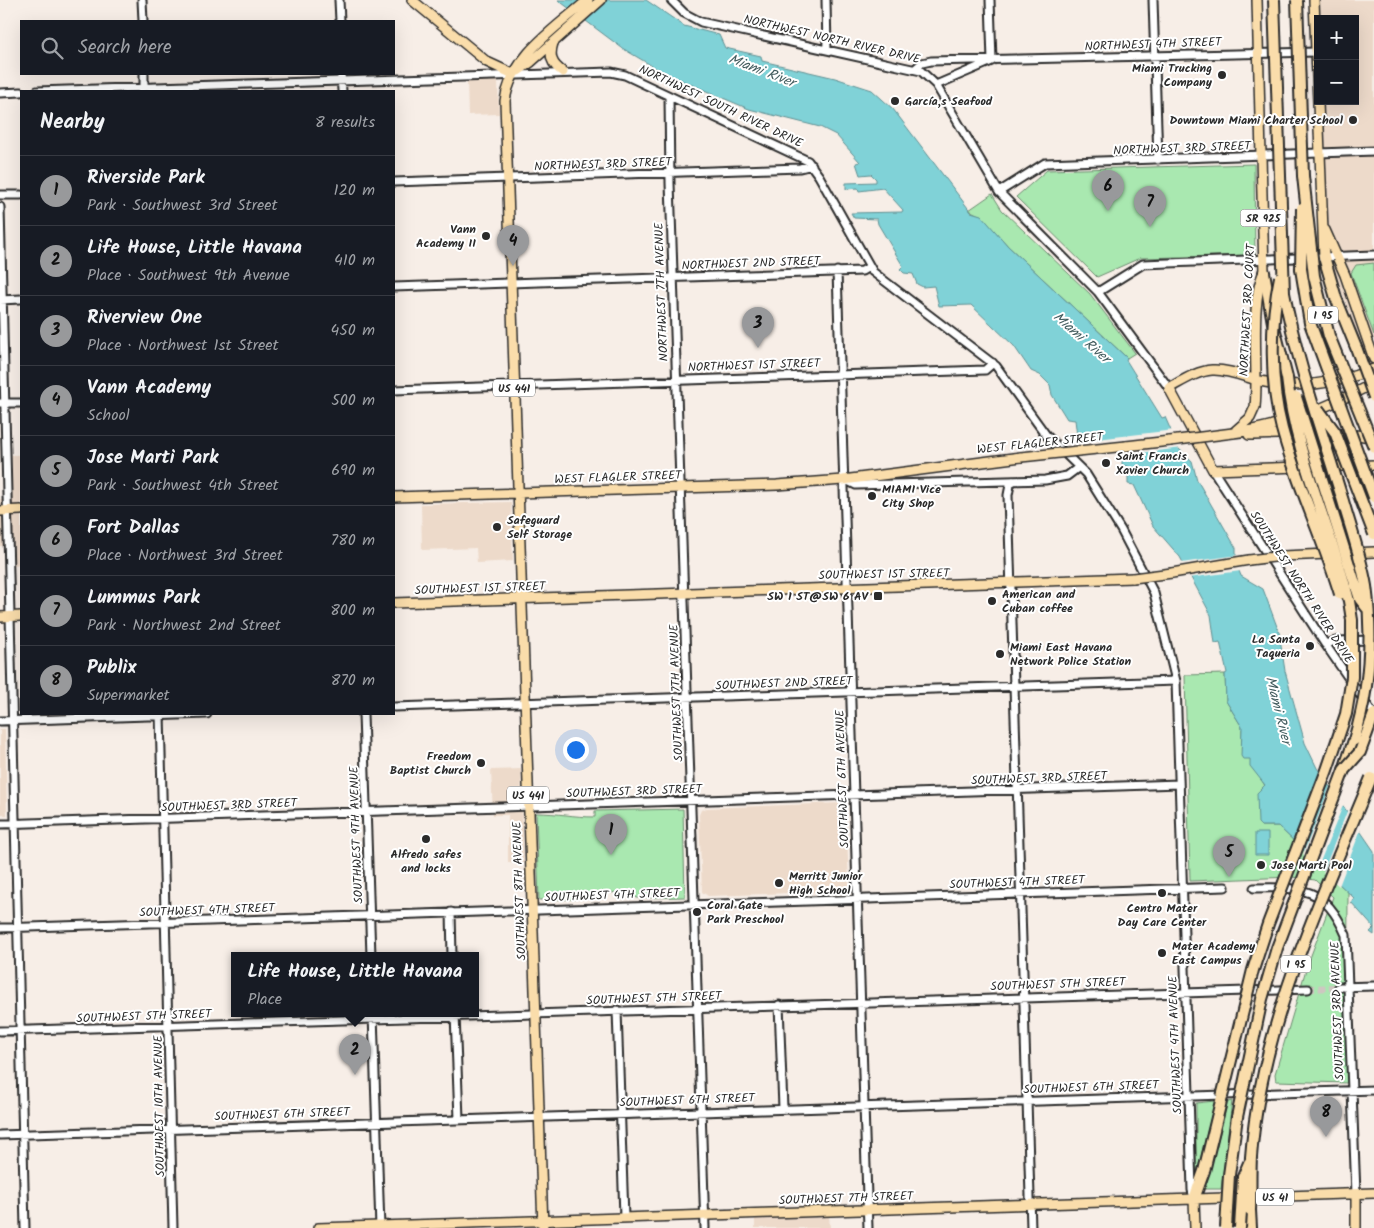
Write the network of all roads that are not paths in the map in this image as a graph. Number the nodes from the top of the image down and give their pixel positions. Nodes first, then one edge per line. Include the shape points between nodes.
1 (142, 0) edge
2 (339, 0) edge
3 (412, 0) edge
4 (588, 0) edge
5 (600, 0) edge
6 (671, 0) edge
7 (678, 0) edge
8 (826, 0) edge
9 (990, 0) edge
10 (1153, 0) edge
11 (1257, 0) edge
12 (1274, 0) edge
13 (1297, 0) edge
14 (1314, 0) edge
15 (1315, 15) edge
16 (691, 16) junction
17 (143, 20) edge
18 (340, 20) edge
19 (560, 30) junction
20 (553, 42) junction
21 (827, 50) junction
22 (1314, 52) edge
23 (1258, 53) junction
24 (1155, 55) junction
25 (932, 60) junction
26 (1316, 60) edge
27 (992, 61) junction
28 (915, 69) junction
29 (563, 72) junction
30 (513, 74) junction
31 (144, 75) edge
32 (928, 75) junction
33 (341, 77) edge
34 (936, 85) junction
35 (144, 89) edge
36 (90, 90) edge
37 (342, 90) edge
38 (20, 92) edge
39 (0, 93) edge
40 (669, 96) junction
41 (1374, 151) edge
42 (1319, 153) junction
43 (1262, 156) junction
44 (1158, 160) junction
45 (812, 165) junction
46 (670, 173) junction
47 (1303, 176) junction
48 (507, 179) junction
49 (395, 182) edge
50 (999, 192) junction
51 (20, 195) edge
52 (0, 196) edge
53 (0, 207) edge
54 (1322, 220) junction
55 (1374, 255) edge
56 (1324, 257) junction
57 (1337, 257) junction
58 (1264, 260) junction
59 (1282, 264) junction
60 (869, 268) junction
61 (836, 271) junction
62 (1264, 272) junction
63 (673, 277) junction
64 (510, 282) junction
65 (395, 287) edge
66 (1098, 292) junction
67 (20, 299) edge
68 (1, 300) edge
69 (1367, 338) junction
70 (1374, 346) edge
71 (1374, 359) edge
72 (993, 364) junction
73 (1256, 364) junction
74 (1374, 369) edge
75 (1238, 374) junction
76 (840, 375) junction
77 (1287, 378) junction
78 (677, 380) junction
79 (1256, 380) junction
80 (1374, 382) edge
81 (514, 387) junction
82 (1169, 388) junction
83 (395, 390) edge
84 (1374, 397) edge
85 (20, 402) edge
86 (1313, 402) junction
87 (2, 403) edge
88 (1236, 432) junction
89 (1374, 438) edge
90 (1374, 446) edge
91 (1374, 465) edge
92 (1080, 467) junction
93 (1213, 470) junction
94 (844, 480) junction
95 (1013, 481) junction
96 (680, 488) junction
97 (518, 493) junction
98 (395, 497) edge
99 (1374, 497) edge
100 (20, 510) edge
101 (4, 511) edge
102 (1374, 534) edge
103 (1374, 552) edge
104 (1010, 583) junction
105 (847, 587) junction
106 (684, 592) junction
107 (521, 599) junction
108 (395, 603) edge
109 (1368, 610) junction
110 (5, 616) edge
111 (20, 616) edge
112 (1351, 630) junction
113 (1374, 640) edge
114 (1325, 644) junction
115 (1176, 681) junction
116 (1013, 686) junction
117 (850, 692) junction
118 (688, 697) junction
119 (525, 702) junction
120 (395, 707) edge
121 (1374, 714) edge
122 (160, 715) edge
123 (363, 715) edge
124 (0, 721) edge
125 (12, 721) junction
126 (1344, 770) junction
127 (1373, 774) edge
128 (1179, 784) junction
129 (1016, 790) junction
130 (854, 795) junction
131 (691, 800) junction
132 (528, 806) junction
133 (366, 811) junction
134 (163, 819) junction
135 (0, 824) edge
136 (15, 824) junction
137 (1225, 887) dead end
138 (1182, 888) junction
139 (1254, 888) dead end
140 (1020, 893) junction
141 (857, 898) junction
142 (694, 904) junction
143 (532, 910) junction
144 (451, 912) junction
145 (370, 915) junction
146 (166, 922) junction
147 (18, 927) junction
148 (0, 928) edge
149 (371, 952) edge
150 (452, 952) edge
151 (1374, 986) edge
152 (1339, 987) tunnel mouth
153 (1349, 987) junction
154 (1308, 989) tunnel mouth
155 (1186, 992) junction
156 (1023, 996) junction
157 (861, 1002) junction
158 (779, 1005) junction
159 (698, 1008) junction
160 (617, 1010) junction
161 (535, 1013) junction
162 (479, 1014) edge
163 (352, 1017) edge
164 (373, 1017) edge
165 (455, 1017) edge
166 (168, 1026) junction
167 (0, 1031) edge
168 (20, 1031) junction
169 (1352, 1090) junction
170 (1374, 1090) edge
171 (1190, 1095) junction
172 (1027, 1101) junction
173 (864, 1106) junction
174 (783, 1108) junction
175 (701, 1111) junction
176 (620, 1114) junction
177 (539, 1116) junction
178 (460, 1119) junction
179 (377, 1122) junction
180 (171, 1129) junction
181 (0, 1135) edge
182 (23, 1135) junction
183 (1251, 1157) junction
184 (1374, 1193) edge
185 (1356, 1194) junction
186 (1194, 1199) junction
187 (1030, 1204) junction
188 (868, 1210) junction
189 (704, 1215) junction
190 (624, 1217) junction
191 (543, 1224) edge
192 (380, 1227) edge
193 (25, 1228) edge
194 (173, 1228) edge
195 (318, 1228) edge
196 (705, 1228) edge
197 (868, 1228) edge
198 (1031, 1228) edge
199 (1195, 1228) edge
200 (1226, 1228) edge
201 (1240, 1228) edge
202 (1251, 1228) edge
203 (1356, 1228) edge

1 - 17 street
2 - 18 street
3 - 30 main road, NORTHWEST SOUTH RIVER DRIVE via 488,62
4 - 19 main road, US 441
5 - 19 main road, US 441
6 - 16 street, NORTHWEST NORTH RIVER DRIVE
7 - 16 street
8 - 21 street
9 - 27 street
10 - 24 street
11 - 23 main road, NORTHWEST 3RD COURT / SR 925
12 - 59 highway, I 95, bridge
13 - 47 highway, I 95, bridge
14 - 15 main road
16 - 21 street, NORTHWEST NORTH RIVER DRIVE via 706,23
19 - 20 main road, US 441
19 - 30 main road, US 441 via 525,56
20 - 29 main road via 550,52 552,63
20 - 30 main road, US 441
21 - 28 street, NORTHWEST NORTH RIVER DRIVE
22 - 23 street, NORTHWEST 4TH STREET
23 - 24 street, NORTHWEST 4TH STREET
23 - 43 main road, NORTHWEST 3RD COURT / SR 925
24 - 27 street, NORTHWEST 4TH STREET
24 - 44 street
25 - 27 street, NORTHWEST 4TH STREET
25 - 28 street, NORTHWEST 4TH STREET
25 - 32 street
26 - 42 main road
27 - 34 street, NORTHWEST 4TH STREET
28 - 32 street, NORTHWEST NORTH RIVER DRIVE
29 - 30 street, NORTHWEST SOUTH RIVER DRIVE
29 - 40 street, NORTHWEST SOUTH RIVER DRIVE via 617,73
30 - 33 street
30 - 48 main road, US 441 via 505,101
31 - 35 street
32 - 34 street, NORTHWEST NORTH RIVER DRIVE
33 - 35 street
33 - 37 street
34 - 50 street, NORTHWEST NORTH RIVER DRIVE
35 - 36 street
38 - 39 street
40 - 45 street, NORTHWEST SOUTH RIVER DRIVE via 798,155
40 - 46 street, NORTHWEST 7TH AVENUE
41 - 42 street, NORTHWEST 3RD STREET
42 - 43 street, NORTHWEST 3RD STREET
42 - 54 main road
43 - 44 street, NORTHWEST 3RD STREET
43 - 58 main road, NORTHWEST 3RD COURT / SR 925
44 - 50 street, NORTHWEST 3RD STREET via 1045,163
45 - 46 street, NORTHWEST 3RD STREET
45 - 60 street, NORTHWEST SOUTH RIVER DRIVE
46 - 48 street, NORTHWEST 3RD STREET
46 - 63 street, NORTHWEST 7TH AVENUE
47 - 90 highway, I 95, bridge via 1312,263 1324,320
47 - 99 highway, bridge via 1300,240 1307,311
48 - 49 street, NORTHWEST 3RD STREET
48 - 64 main road, US 441
50 - 66 street, NORTHWEST NORTH RIVER DRIVE
51 - 52 street
53 - 68 street
54 - 56 main road
54 - 57 main road
55 - 57 street
56 - 57 street
56 - 58 street
56 - 84 highway, bridge
57 - 69 main road
58 - 62 main road, NORTHWEST 3RD COURT / SR 925
58 - 66 street via 1143,264
59 - 86 highway, I 95, bridge via 1290,323
59 - 112 highway, bridge via 1276,296 1276,401 1289,451
60 - 61 street, NORTHWEST 2ND STREET
60 - 72 street, NORTHWEST SOUTH RIVER DRIVE
61 - 63 street, NORTHWEST 2ND STREET
61 - 76 street, SOUTHWEST 6TH AVENUE
62 - 73 main road, NORTHWEST 3RD COURT / SR 925 via 1258,301
62 - 77 highway
63 - 64 street, NORTHWEST 2ND STREET
63 - 78 street, NORTHWEST 7TH AVENUE
64 - 65 street, NORTHWEST 2ND STREET
64 - 81 main road, US 441
66 - 82 street, NORTHWEST NORTH RIVER DRIVE
67 - 68 street
68 - 87 street
69 - 70 main road
69 - 71 main road
72 - 76 street, NORTHWEST 1ST STREET via 985,370
72 - 92 street, NORTHWEST SOUTH RIVER DRIVE via 1046,435
73 - 75 main road via 1249,371
73 - 79 main road, NORTHWEST 3RD COURT / SR 925
74 - 79 main road via 1323,384
75 - 79 main road
75 - 82 main road via 1208,370
76 - 78 street, NORTHWEST 1ST STREET
76 - 94 street, SOUTHWEST 6TH AVENUE
77 - 109 highway, bridge via 1360,599
77 - 112 highway, bridge via 1302,451 1345,584
78 - 81 street, NORTHWEST 1ST STREET
78 - 96 street, NORTHWEST 7TH AVENUE
79 - 88 main road, NORTHWEST 3RD COURT / SR 925 via 1253,412
80 - 88 main road, WEST FLAGLER STREET via 1298,417
81 - 83 street, NORTHWEST 1ST STREET
81 - 97 main road, US 441
82 - 93 main road, NORTHWEST NORTH RIVER DRIVE
85 - 87 street
86 - 102 highway, bridge via 1335,432
86 - 109 highway, I 95, bridge via 1360,558
87 - 101 street
88 - 89 main road, WEST FLAGLER STREET via 1249,436 1331,432
88 - 94 main road, WEST FLAGLER STREET, bridge
91 - 93 main road
92 - 95 street, WEST FLAGLER STREET via 1060,478
92 - 115 street, NORTHWEST SOUTH RIVER DRIVE via 1151,585
93 - 114 street, SOUTHWEST NORTH RIVER DRIVE
94 - 95 street, WEST FLAGLER STREET via 856,485
94 - 96 main road, WEST FLAGLER STREET
94 - 105 street, SOUTHWEST 6TH AVENUE
95 - 104 street via 1008,495
96 - 97 main road, WEST FLAGLER STREET
96 - 106 street, SOUTHWEST 7TH AVENUE
97 - 98 main road, WEST FLAGLER STREET
97 - 107 main road, SOUTHWEST 8TH AVENUE / US 441
100 - 101 main road
101 - 110 street
103 - 104 main road, SOUTHWEST 1ST STREET, bridge via 1283,556 1133,578
104 - 105 main road, SOUTHWEST 1ST STREET
104 - 116 street
105 - 106 main road, SOUTHWEST 1ST STREET
105 - 117 street, SOUTHWEST 6TH AVENUE
106 - 107 main road, SOUTHWEST 1ST STREET
106 - 118 street, SOUTHWEST 7TH AVENUE
107 - 108 main road, SOUTHWEST 1ST STREET
107 - 119 main road, SOUTHWEST 8TH AVENUE / US 441
109 - 126 highway, I 95, bridge via 1365,694 1361,718
110 - 111 main road
110 - 125 street
112 - 186 highway, bridge via 1352,677 1346,714 1253,970
113 - 114 street
114 - 121 street, SOUTHWEST NORTH RIVER DRIVE
115 - 116 street, SOUTHWEST 2ND STREET
115 - 128 street, SOUTHWEST 4TH AVENUE
116 - 117 street, SOUTHWEST 2ND STREET
116 - 129 street
117 - 118 street, SOUTHWEST 2ND STREET
117 - 130 street, SOUTHWEST 6TH AVENUE
118 - 119 street, SOUTHWEST 2ND STREET
118 - 131 street, SOUTHWEST 7TH AVENUE
119 - 120 street, SOUTHWEST 2ND STREET
119 - 132 main road, SOUTHWEST 8TH AVENUE / US 441
121 - 126 highway, bridge via 1360,752
122 - 125 street
122 - 134 street, SOUTHWEST 10TH AVENUE
123 - 133 street, SOUTHWEST 9TH AVENUE
124 - 125 street
125 - 136 street
126 - 200 highway, I 95, bridge via 1277,948 1262,999 1237,1117
127 - 183 highway, I 95, bridge via 1303,947 1275,1028 1258,1104
128 - 129 street, SOUTHWEST 3RD STREET
128 - 138 street, SOUTHWEST 4TH AVENUE
129 - 130 street, SOUTHWEST 3RD STREET
129 - 140 street
130 - 131 street, SOUTHWEST 3RD STREET
130 - 141 street, SOUTHWEST 6TH AVENUE
131 - 132 street, SOUTHWEST 3RD STREET
131 - 142 street, SOUTHWEST 7TH AVENUE
132 - 133 street, SOUTHWEST 3RD STREET
132 - 143 main road, SOUTHWEST 8TH AVENUE / US 441
133 - 134 street, SOUTHWEST 3RD STREET
133 - 145 street, SOUTHWEST 9TH AVENUE
134 - 136 street, SOUTHWEST 3RD STREET
134 - 146 street, SOUTHWEST 10TH AVENUE
135 - 136 street, SOUTHWEST 3RD STREET
136 - 147 street
137 - 138 street, SOUTHWEST 4TH STREET
138 - 140 street, SOUTHWEST 4TH STREET
138 - 155 street, SOUTHWEST 4TH AVENUE
139 - 153 street, SOUTHWEST 3RD AVENUE via 1282,888 1325,900 1337,914 1346,935
140 - 141 street, SOUTHWEST 4TH STREET
140 - 156 street
141 - 142 street, SOUTHWEST 4TH STREET
141 - 157 street, SOUTHWEST 6TH AVENUE
142 - 143 street, SOUTHWEST 4TH STREET
142 - 159 street, SOUTHWEST 7TH AVENUE
143 - 144 street, SOUTHWEST 4TH STREET
143 - 161 main road, SOUTHWEST 8TH AVENUE / US 441
144 - 145 street, SOUTHWEST 4TH STREET
144 - 150 street
145 - 146 street, SOUTHWEST 4TH STREET
145 - 149 street, SOUTHWEST 9TH AVENUE
146 - 147 street, SOUTHWEST 4TH STREET
146 - 166 street, SOUTHWEST 10TH AVENUE
147 - 148 street, SOUTHWEST 4TH STREET
147 - 168 street
151 - 153 street
152 - 153 street
153 - 169 street, SOUTHWEST 3RD AVENUE
154 - 155 street, SOUTHWEST 5TH STREET
155 - 156 street, SOUTHWEST 5TH STREET
155 - 171 street, SOUTHWEST 4TH AVENUE
156 - 157 street, SOUTHWEST 5TH STREET
156 - 172 street
157 - 158 street, SOUTHWEST 5TH STREET
157 - 173 street, SOUTHWEST 6TH AVENUE
158 - 159 street, SOUTHWEST 5TH STREET
158 - 174 street
159 - 160 street, SOUTHWEST 5TH STREET
159 - 175 street, SOUTHWEST 7TH AVENUE
160 - 161 street, SOUTHWEST 5TH STREET
160 - 176 street
161 - 162 street, SOUTHWEST 5TH STREET
161 - 177 main road, SOUTHWEST 8TH AVENUE / US 441
163 - 166 street, SOUTHWEST 5TH STREET
164 - 179 street
165 - 178 street
166 - 168 street, SOUTHWEST 5TH STREET
166 - 180 street, SOUTHWEST 10TH AVENUE
167 - 168 street, SOUTHWEST 5TH STREET
168 - 182 street
169 - 170 street, SOUTHWEST 6TH STREET
169 - 171 street, SOUTHWEST 6TH STREET
169 - 185 street, SOUTHWEST 3RD AVENUE
171 - 172 street, SOUTHWEST 6TH STREET
171 - 186 street, SOUTHWEST 4TH AVENUE
172 - 173 street, SOUTHWEST 6TH STREET
172 - 187 street
173 - 174 street, SOUTHWEST 6TH STREET
173 - 188 street, SOUTHWEST 6TH AVENUE
174 - 175 street, SOUTHWEST 6TH STREET
175 - 176 street, SOUTHWEST 6TH STREET
175 - 189 street, SOUTHWEST 7TH AVENUE
176 - 177 street, SOUTHWEST 6TH STREET
176 - 190 street
177 - 178 street, SOUTHWEST 6TH STREET
177 - 191 main road, SOUTHWEST 8TH AVENUE / US 441
178 - 179 street, SOUTHWEST 6TH STREET
179 - 180 street, SOUTHWEST 6TH STREET
179 - 192 street
180 - 182 street, SOUTHWEST 6TH STREET
180 - 194 street, SOUTHWEST 10TH AVENUE
181 - 182 street, SOUTHWEST 6TH STREET
182 - 193 street
183 - 201 highway, bridge via 1243,1177
183 - 202 highway, I 95, bridge
184 - 185 main road, SOUTHWEST 7TH STREET / US 41
185 - 186 main road, SOUTHWEST 7TH STREET / US 41
185 - 203 main road, SOUTHWEST 3RD AVENUE
186 - 187 main road, SOUTHWEST 7TH STREET / US 41
186 - 199 main road, SOUTHWEST 4TH AVENUE
187 - 188 main road, SOUTHWEST 7TH STREET / US 41
187 - 198 street
188 - 189 main road, SOUTHWEST 7TH STREET / US 41
188 - 197 street, SOUTHWEST 6TH AVENUE
189 - 190 main road, SOUTHWEST 7TH STREET / US 41
189 - 196 street, SOUTHWEST 7TH AVENUE
190 - 191 main road, SOUTHWEST 7TH STREET / US 41
191 - 192 main road, SOUTHWEST 7TH STREET / US 41
192 - 195 main road, SOUTHWEST 7TH STREET / US 41

